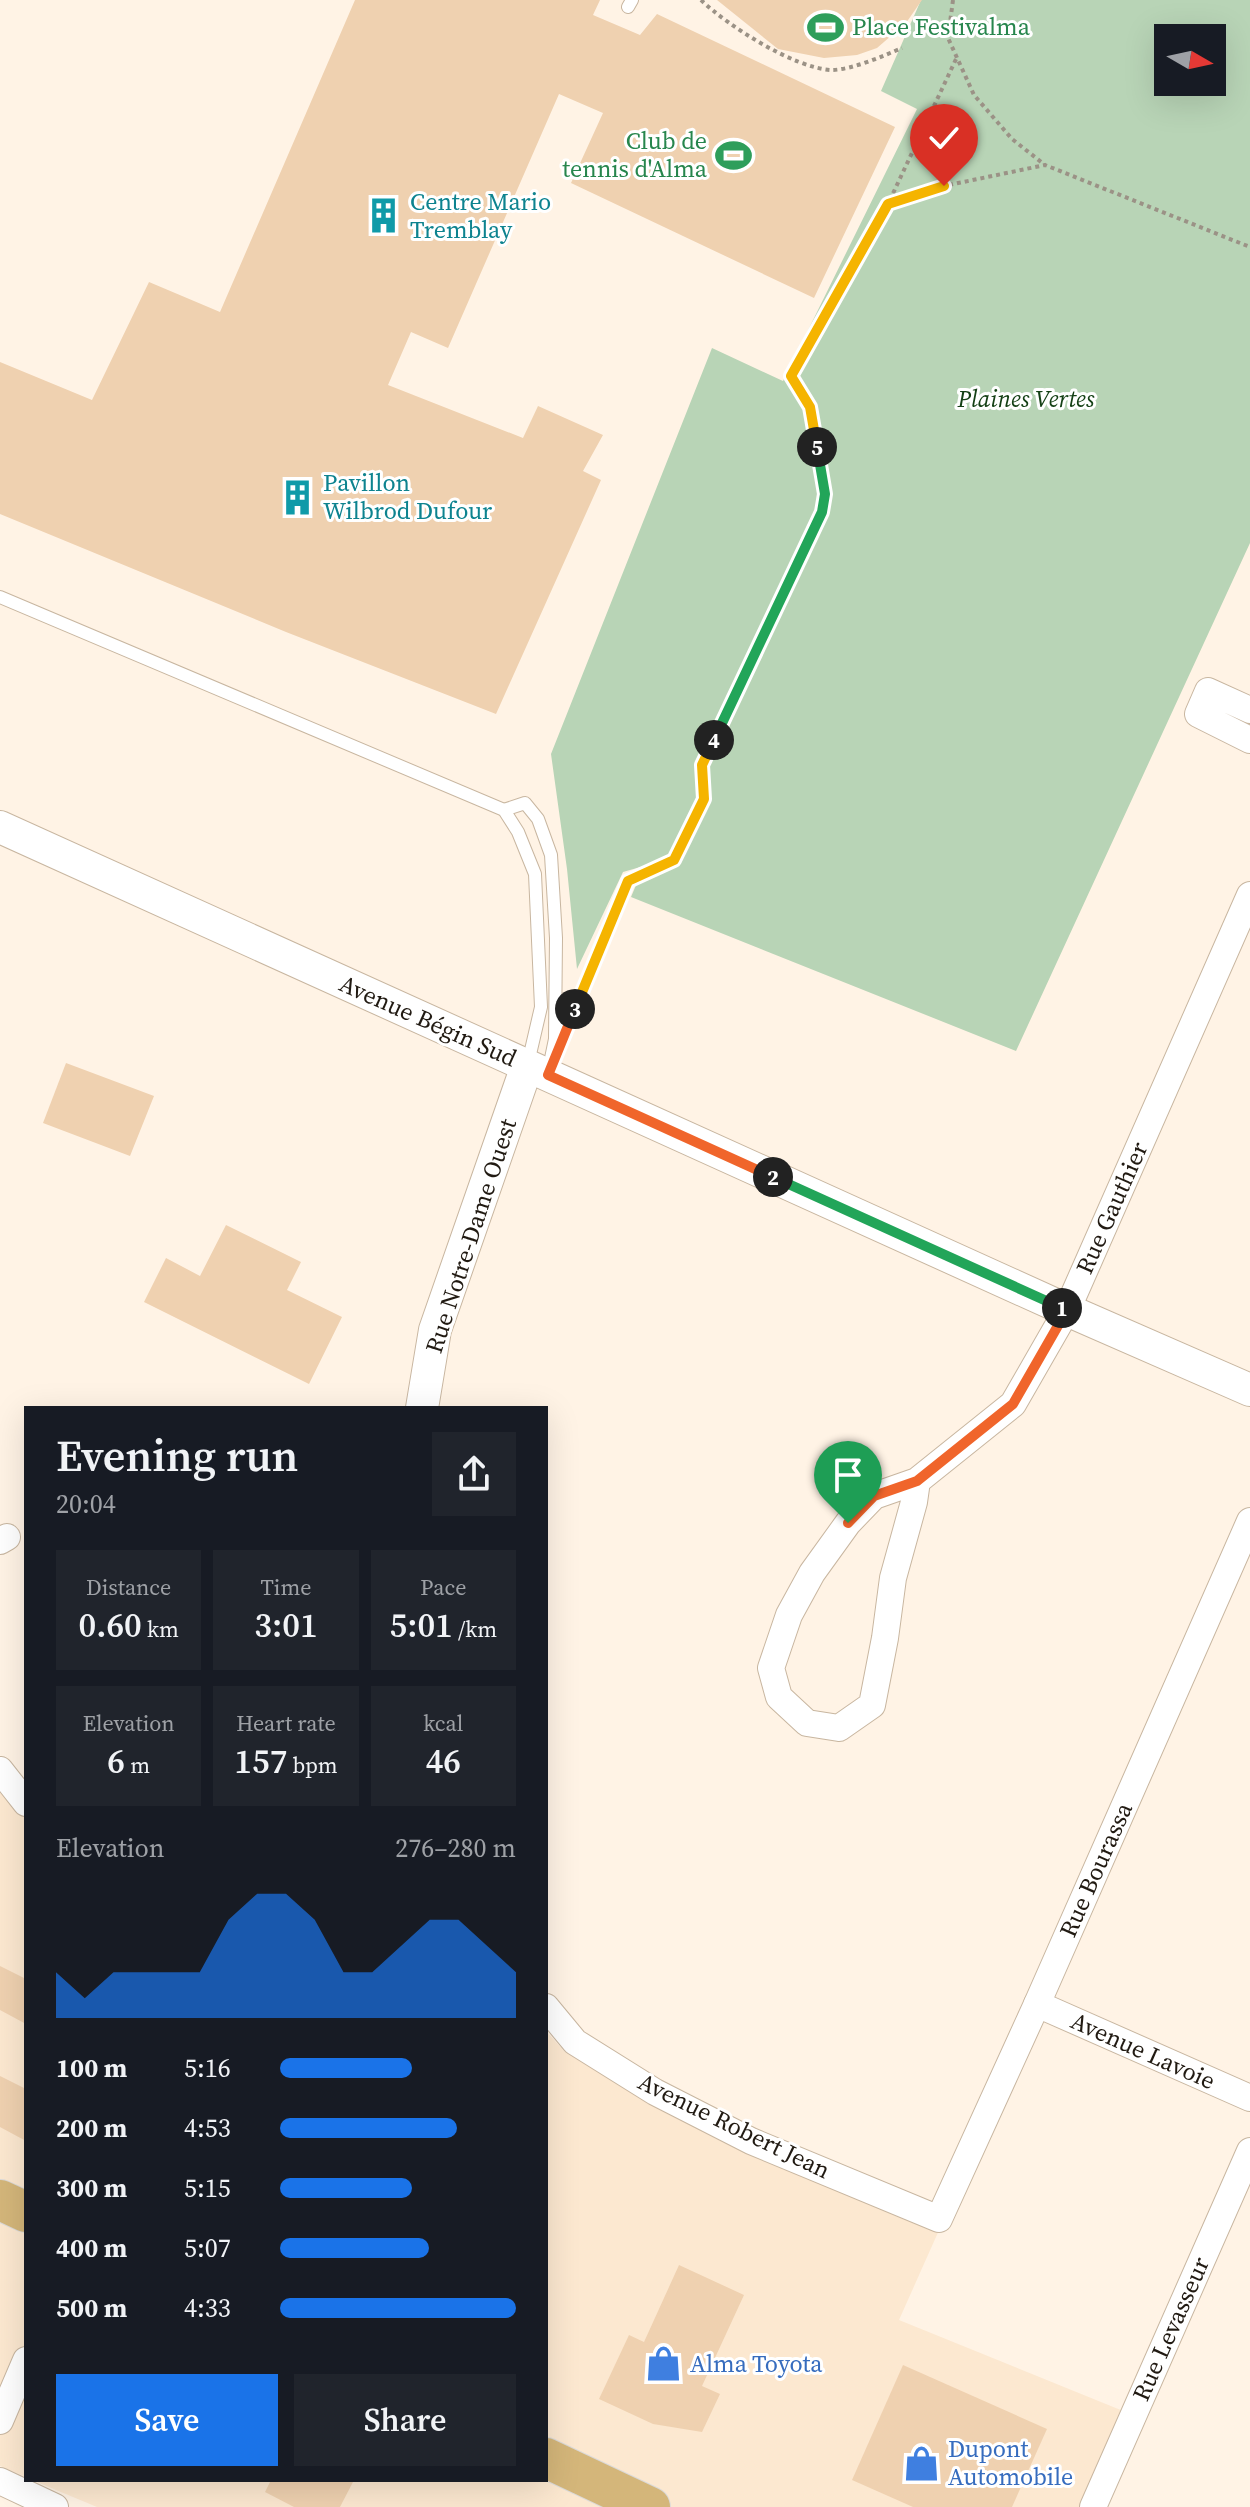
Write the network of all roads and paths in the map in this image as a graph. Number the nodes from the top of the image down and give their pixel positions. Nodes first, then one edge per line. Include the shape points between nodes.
1 (701, 0) edge
2 (953, 0) edge
3 (902, 48) dead end
4 (957, 57) junction
5 (1045, 165) junction
6 (888, 204) junction
7 (1250, 247) edge
8 (0, 597) edge
9 (1250, 710) edge
10 (1250, 740) edge
11 (504, 810) junction
12 (0, 827) edge
13 (1250, 895) edge
14 (571, 1019) dead end
15 (537, 1070) junction
16 (1067, 1310) junction
17 (1250, 1390) edge
18 (422, 1406) edge
19 (917, 1481) junction
20 (1250, 1521) edge
21 (0, 1770) edge
22 (24, 1800) edge
23 (1037, 2004) junction
24 (548, 2009) edge
25 (1250, 2098) edge
26 (1250, 2151) edge
27 (0, 2200) edge
28 (24, 2211) edge
29 (939, 2219) joint
30 (0, 2222) edge
31 (24, 2233) edge
32 (24, 2365) edge
33 (0, 2421) edge
34 (548, 2459) edge
35 (0, 2481) edge
36 (548, 2481) edge
37 (55, 2507) edge
38 (602, 2507) edge
39 (650, 2507) edge
40 (1093, 2507) edge

1 - 3 path via 737,30 807,66 834,70
2 - 4 path via 948,38
4 - 5 path via 974,95 1012,139
4 - 6 path
5 - 6 path
5 - 7 path
6 - 14 path via 791,376 810,407 825,494 822,512 702,765 704,799 674,860 628,881
8 - 11 lane
9 - 10 street via 1208,691 1198,714
11 - 15 lane via 535,874 541,1007
11 - 15 lane via 525,803 538,819 551,855 555,1039
12 - 15 street, Avenue Bégin Sud
13 - 16 street, Rue Gauthier
15 - 16 street, Avenue Bégin Sud
15 - 18 street, Rue Notre-Dame Ouest via 435,1330
16 - 17 street, Avenue Bégin Sud
16 - 19 street, Rue Gauthier via 1013,1404
19 - 19 street, Rue Gauthier via 874,1496 812,1573 789,1615 771,1668 779,1697 807,1723 839,1728 872,1705 893,1578
20 - 23 street, Rue Bourassa
21 - 22 street
23 - 25 street, Avenue Lavoie
23 - 29 street, Rue Bourassa
24 - 29 street, Avenue Robert Jean via 575,2042 655,2092 751,2141
26 - 40 street, Rue Levasseur
27 - 28 main road
30 - 31 main road
32 - 33 street
34 - 39 main road
35 - 37 street
36 - 38 main road

